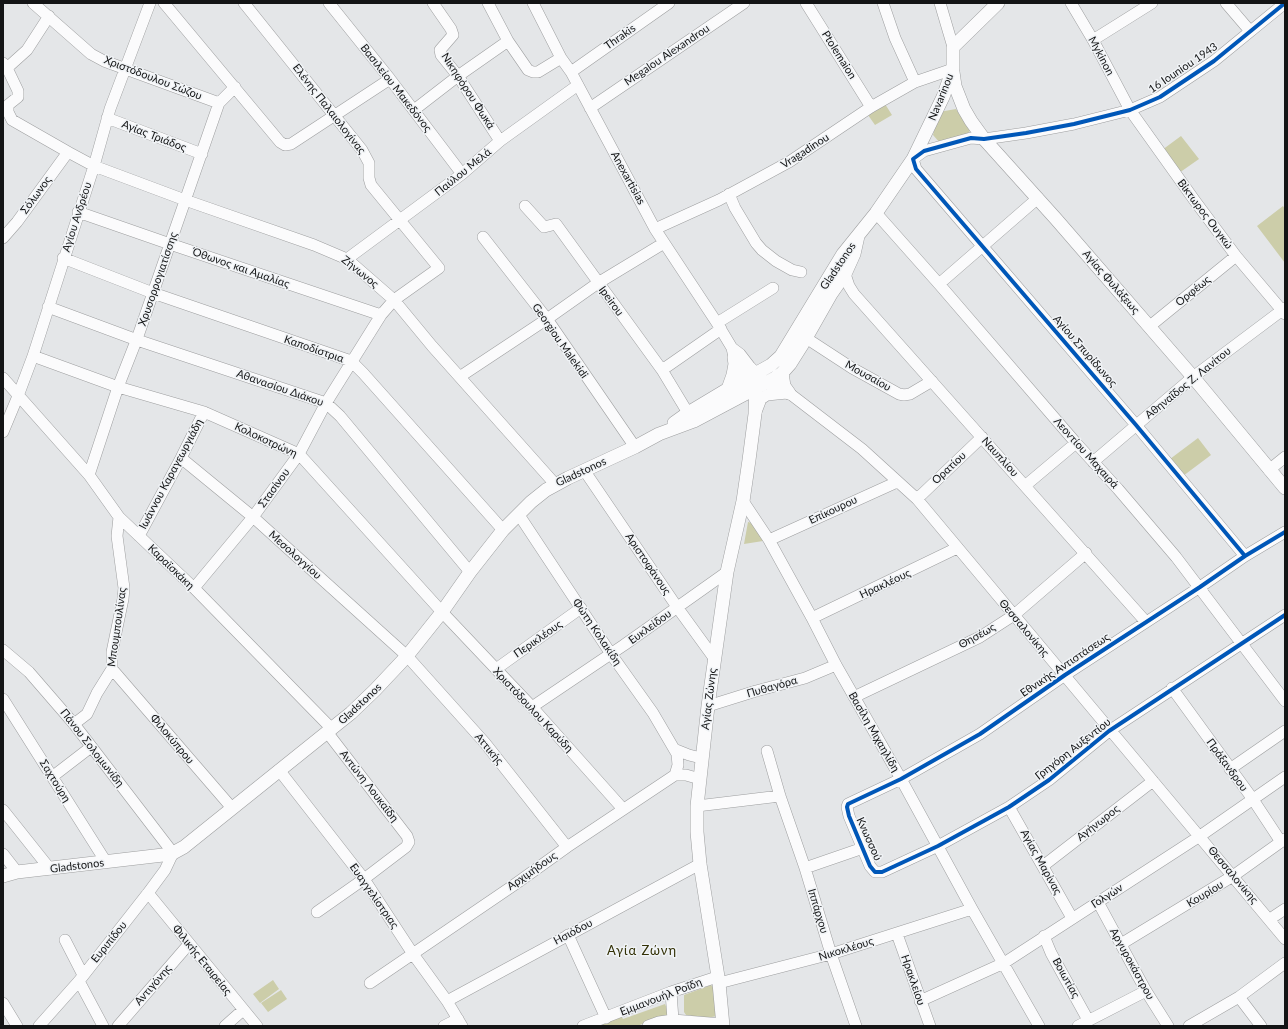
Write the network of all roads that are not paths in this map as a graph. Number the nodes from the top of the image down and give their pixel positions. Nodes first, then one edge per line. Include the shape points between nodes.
1 (33, 3) edge
2 (150, 3) edge
3 (164, 3) edge
4 (244, 3) edge
5 (329, 3) edge
6 (433, 3) edge
7 (488, 3) edge
8 (533, 3) edge
9 (669, 3) edge
10 (744, 3) edge
11 (806, 3) edge
12 (883, 3) edge
13 (940, 3) edge
14 (998, 3) edge
15 (1071, 3) edge
16 (1152, 3) edge
17 (1226, 3) edge
18 (1285, 3) edge
19 (50, 16) junction
20 (1250, 31) junction
21 (1093, 40) junction
22 (508, 41) junction
23 (952, 47) junction
24 (561, 58) junction
25 (5, 65) edge
26 (953, 68) junction
27 (125, 69) junction
28 (571, 72) junction
29 (458, 76) junction
30 (390, 79) junction
31 (915, 82) junction
32 (578, 85) junction
33 (235, 87) junction
34 (219, 103) junction
35 (871, 107) junction
36 (590, 108) junction
37 (414, 110) junction
38 (1130, 110) junction
39 (334, 115) junction
40 (107, 118) junction
41 (984, 139) junction
42 (500, 141) junction
43 (68, 152) junction
44 (202, 154) junction
45 (913, 159) junction
46 (94, 166) junction
47 (462, 174) junction
48 (729, 194) junction
49 (1038, 198) junction
50 (185, 200) junction
51 (526, 206) dead end
52 (78, 212) junction
53 (876, 213) junction
54 (400, 220) junction
55 (655, 229) junction
56 (858, 236) junction
57 (483, 237) dead end
58 (3, 238) edge
59 (664, 243) junction
60 (170, 244) junction
61 (983, 246) junction
62 (1236, 256) junction
63 (64, 258) junction
64 (347, 259) junction
65 (439, 268) joint
66 (801, 272) dead end
67 (845, 274) junction
68 (598, 283) junction
69 (939, 284) junction
70 (773, 288) dead end
71 (153, 293) junction
72 (831, 294) junction
73 (854, 294) junction
74 (394, 300) junction
75 (48, 307) junction
76 (1284, 311) edge
77 (381, 315) junction
78 (547, 319) junction
79 (719, 326) junction
80 (1150, 326) junction
81 (806, 338) junction
82 (137, 340) junction
83 (733, 353) junction
84 (33, 356) junction
85 (351, 361) junction
86 (662, 370) junction
87 (782, 373) junction
88 (461, 376) junction
89 (1193, 377) junction
90 (3, 378) edge
91 (756, 381) junction
92 (932, 381) junction
93 (118, 387) junction
94 (789, 393) junction
95 (731, 394) junction
96 (18, 396) junction
97 (326, 403) junction
98 (204, 412) junction
99 (688, 413) junction
100 (755, 414) junction
101 (1136, 424) junction
102 (3, 432) edge
103 (659, 434) junction
104 (982, 437) junction
105 (1076, 443) junction
106 (635, 447) junction
107 (299, 454) junction
108 (1285, 457) edge
109 (181, 458) junction
110 (1093, 462) junction
111 (584, 470) junction
112 (1269, 470) junction
113 (89, 475) junction
114 (898, 482) junction
115 (555, 484) junction
116 (1026, 486) junction
117 (1285, 488) edge
118 (917, 499) junction
119 (743, 501) junction
120 (520, 515) junction
121 (120, 517) junction
122 (253, 517) junction
123 (504, 530) junction
124 (1285, 532) edge
125 (139, 536) junction
126 (769, 540) junction
127 (957, 548) junction
128 (1086, 553) junction
129 (1245, 556) junction
130 (470, 572) junction
131 (727, 572) junction
132 (1200, 587) junction
133 (194, 588) junction
134 (677, 607) junction
135 (581, 608) junction
136 (442, 612) junction
137 (1014, 615) junction
138 (1285, 615) edge
139 (812, 618) junction
140 (1146, 622) junction
141 (1242, 643) junction
142 (4, 653) edge
143 (612, 654) junction
144 (407, 656) junction
145 (714, 658) junction
146 (836, 665) junction
147 (112, 669) junction
148 (496, 669) junction
149 (1065, 675) junction
150 (1172, 688) junction
151 (854, 697) junction
152 (3, 699) edge
153 (1285, 701) edge
154 (708, 706) junction
155 (532, 707) junction
156 (74, 724) junction
157 (330, 731) junction
158 (1110, 731) junction
159 (1285, 731) edge
160 (91, 747) junction
161 (674, 749) junction
162 (767, 751) dead end
163 (701, 758) junction
164 (1230, 769) junction
165 (279, 770) junction
166 (675, 775) junction
167 (52, 777) junction
168 (1285, 777) edge
169 (700, 779) junction
170 (901, 779) junction
171 (1152, 781) junction
172 (780, 796) junction
173 (1252, 798) junction
174 (850, 803) joint
175 (697, 806) junction
176 (1009, 807) junction
177 (232, 808) junction
178 (623, 809) junction
179 (3, 810) edge
180 (1200, 836) junction
181 (1283, 840) edge
182 (938, 846) junction
183 (567, 847) junction
184 (863, 848) junction
185 (173, 853) junction
186 (3, 854) edge
187 (106, 862) junction
188 (700, 864) junction
189 (1043, 866) junction
190 (805, 868) junction
191 (50, 869) junction
192 (885, 871) joint
193 (17, 872) junction
194 (3, 876) edge
195 (1233, 876) junction
196 (364, 879) junction
197 (148, 893) junction
198 (1098, 902) junction
199 (972, 909) junction
200 (1285, 909) edge
201 (318, 912) dead end
202 (1072, 918) junction
203 (1270, 920) junction
204 (897, 934) junction
205 (568, 935) junction
206 (1044, 936) junction
207 (1285, 939) edge
208 (65, 940) dead end
209 (188, 944) junction
210 (1121, 944) junction
211 (413, 954) junction
212 (831, 954) junction
213 (1004, 963) junction
214 (1285, 963) edge
215 (81, 978) junction
216 (718, 980) junction
217 (370, 983) dead end
218 (1146, 991) junction
219 (671, 992) junction
220 (1239, 997) junction
221 (447, 1001) junction
222 (920, 1001) junction
223 (3, 1003) edge
224 (243, 1010) junction
225 (606, 1018) junction
226 (673, 1020) junction
227 (1088, 1020) junction
228 (460, 1023) edge
229 (722, 1025) edge
230 (17, 1026) edge
231 (39, 1026) edge
232 (104, 1026) edge
233 (118, 1026) edge
234 (225, 1026) edge
235 (256, 1026) edge
236 (444, 1026) edge
237 (583, 1026) edge
238 (648, 1026) edge
239 (856, 1026) edge
240 (930, 1026) edge
241 (1040, 1026) edge
242 (1078, 1026) edge
243 (1168, 1026) edge
244 (1188, 1026) edge
245 (1261, 1026) edge

1 - 19 street, Χριστόδουλου Σώζου
2 - 27 street, Αγίου Ανδρέου
3 - 33 street
4 - 39 street, Ελένης Παλαιολογίνας
5 - 30 street, Βασιλείου Μακεδόνος
6 - 29 street, Νικηφόρου Φωκά via 453,35 440,50 441,55
7 - 22 street
8 - 24 street, Anexartisias
9 - 28 street, Thrakis
10 - 36 street, Megalou Alexandrou
11 - 35 street, Ptolemaion
12 - 31 street
13 - 23 street
14 - 23 main road
15 - 21 street, Mykinon
16 - 21 street
17 - 20 street
18 - 20 street, 16 Iouniou 1943
19 - 25 street via 27,50
19 - 27 street, Χριστόδουλου Σώζου via 91,54
20 - 38 street, 16 Iouniou 1943 via 1214,61 1160,97
21 - 38 street, Mykinon
22 - 24 street via 528,70 533,72 538,72
22 - 29 street
23 - 26 main road, Navarinou
24 - 28 street, Anexartisias
25 - 43 street, Ζήνωνος via 18,91 18,97 8,105 12,120
26 - 31 street, Vragadinou
26 - 41 main road, Αγίας Φυλάξεως via 959,98
26 - 45 main road, Navarinou via 943,97
27 - 34 street, Χριστόδουλου Σώζου
27 - 40 street, Αγίου Ανδρέου
28 - 32 street, Anexartisias
29 - 37 street
29 - 42 street, Νικηφόρου Φωκά
30 - 37 street, Βασιλείου Μακεδόνος
30 - 39 street
31 - 35 street, Vragadinou
32 - 36 street, Anexartisias
32 - 42 street, Παύλου Μελά
33 - 34 street, Χρυσορρογιατίσσης
33 - 39 street via 285,145 291,144
34 - 44 street, Χρυσορρογιατίσσης
35 - 48 street, Vragadinou via 789,162
36 - 55 street, Anexartisias
37 - 47 street, Βασιλείου Μακεδόνος
38 - 41 street, 16 Iouniou 1943 via 1068,125
38 - 62 street, Βίκτωρος Ουγκώ
39 - 54 street, Ελένης Παλαιολογίνας via 367,157 371,185
40 - 44 street, Αγίας Τριάδος
40 - 46 street, Αγίου Ανδρέου
41 - 45 street, Gladstonos via 971,138 936,147 924,151
41 - 49 main road, Αγίας Φυλάξεως
42 - 47 street, Παύλου Μελά
43 - 46 street, Ζήνωνος
43 - 58 street, Σόλωνος
44 - 50 street, Χρυσορρογιατίσσης
45 - 53 main road, Gladstonos
45 - 61 street, Αγίου Σπυρίδωνος via 916,169
46 - 50 street, Ζήνωνος
46 - 52 street, Αγίου Ανδρέου
47 - 54 street, Παύλου Μελά
48 - 55 street, Vragadinou
48 - 66 street via 762,250 792,270
49 - 61 street
49 - 80 main road, Αγίας Φυλάξεως
50 - 60 street, Χρυσορρογιατίσσης
50 - 64 street, Ζήνωνος
51 - 68 street, Ipeirou via 544,227 556,224
52 - 60 street, Όθωνος και Αμαλίας
52 - 63 street, Αγίου Ανδρέου
53 - 56 main road, Gladstonos
53 - 69 street, Λεοντίου Μαχαιρά
54 - 64 street, Παύλου Μελά
54 - 65 street, Ελένης Παλαιολογίνας
55 - 59 street, Anexartisias
56 - 67 main road, Gladstonos via 854,254
56 - 91 main road, Gladstonos via 844,254 781,356
57 - 78 street, Georgiou Malekidi
59 - 68 street
59 - 79 street, Anexartisias
60 - 71 street, Χρυσορρογιατίσσης
60 - 77 street, Όθωνος και Αμαλίας
61 - 69 street
61 - 101 street, Αγίου Σπυρίδωνος
62 - 76 street, Βίκτωρος Ουγκώ
62 - 80 street, Ορφέως
63 - 71 street, Καποδίστρια
63 - 75 street, Αγίου Ανδρέου
64 - 74 street, Ζήνωνος
65 - 74 street, Στασίνου
67 - 72 main road, Gladstonos
67 - 73 street, Ναυπλίου
68 - 78 street
68 - 86 street, Ipeirou
69 - 105 street, Λεοντίου Μαχαιρά
70 - 79 street
71 - 82 street, Χρυσορρογιατίσσης
71 - 85 street, Καποδίστρια
72 - 73 street
72 - 81 main road, Gladstonos
73 - 92 street, Ναυπλίου
74 - 77 street, Στασίνου
74 - 88 street, Ζήνωνος
75 - 82 street, Αθανασίου Διάκου
75 - 84 street, Αγίου Ανδρέου
76 - 89 street, Αθηναΐδος Ζ. Λανίτου
77 - 85 street, Στασίνου
78 - 88 street
78 - 106 street, Georgiou Malekidi
79 - 83 street, Anexartisias
79 - 86 street
80 - 89 main road, Αγίας Φυλάξεως
81 - 87 main road, Gladstonos
81 - 92 street, Μουσαίου via 899,394 910,394
82 - 93 street, Χρυσορρογιατίσσης
82 - 97 street, Αθανασίου Διάκου
83 - 91 street, Anexartisias via 740,354
83 - 95 main road via 735,364
84 - 93 street, Κολοκοτρώνη
84 - 96 street, Αγίου Ανδρέου
85 - 97 street, Στασίνου
85 - 123 street, Καποδίστρια
86 - 99 street, Ipeirou
87 - 91 main road, Gladstonos
87 - 94 main road via 784,386
88 - 115 street, Ζήνωνος
89 - 101 street, Αθηναΐδος Ζ. Λανίτου
89 - 112 main road, Αγίας Φυλάξεως
90 - 96 street, Καραϊσκάκη
91 - 94 street, Θεσσαλονίκης
91 - 95 main road, Gladstonos
91 - 100 main road, Αγίας Ζώνης
92 - 104 street, Ναυπλίου
93 - 98 street, Κολοκοτρώνη
93 - 113 street, Χρυσορρογιατίσσης
94 - 100 street via 767,395 761,399
94 - 114 street, Θεσσαλονίκης via 862,449
95 - 99 main road, Gladstonos
95 - 100 main road via 747,400
95 - 103 main road, Gladstonos via 694,421
96 - 102 street, Αγίου Ανδρέου
96 - 113 street, Καραϊσκάκη
97 - 107 street, Στασίνου
97 - 130 street, Αθανασίου Διάκου via 340,416
98 - 107 street, Κολοκοτρώνη
98 - 109 street, Ιωάννου Καραγεωργιάδη
99 - 103 main road, Gladstonos
100 - 119 main road, Αγίας Ζώνης
101 - 110 street, Αθηναΐδος Ζ. Λανίτου
101 - 129 street, Αγίου Σπυρίδωνος
103 - 106 main road, Gladstonos
104 - 116 street, Ναυπλίου
104 - 118 street, Ορατίου
105 - 110 street, Λεοντίου Μαχαιρά
105 - 116 street
106 - 111 main road, Gladstonos
107 - 122 street, Στασίνου
107 - 136 street, Κολοκοτρώνη
108 - 112 street
109 - 122 street, Μεσολογγίου
109 - 125 street, Ιωάννου Καραγεωργιάδη
110 - 132 street, Λεοντίου Μαχαιρά
111 - 115 main road, Gladstonos
111 - 134 street, Αριστοφάνους
112 - 117 main road, Αγίας Φυλάξεως
113 - 121 street, Καραϊσκάκη
114 - 118 street, Θεσσαλονίκης
114 - 126 street, Επίκουρου
115 - 120 main road, Gladstonos via 531,502
116 - 128 street, Ναυπλίου
118 - 127 street, Θεσσαλονίκης
119 - 126 street, Βασίλη Μιχαηλίδη
119 - 131 main road, Αγίας Ζώνης
120 - 123 main road, Gladstonos
120 - 135 street, Φώτη Κολακίδη
121 - 125 street, Καραϊσκάκη
121 - 147 street, Μπουμπουλίνας via 117,536 124,588 112,652
122 - 133 street, Στασίνου
122 - 144 street, Μεσολογγίου
123 - 130 main road, Gladstonos
124 - 129 street, Εθνικής Αντιστάσεως
125 - 133 street, Καραϊσκάκη
126 - 139 street, Βασίλη Μιχαηλίδη
127 - 137 street, Θεσσαλονίκης
127 - 139 street, Ηρακλέους
128 - 137 street, Θησέως
128 - 140 street, Ναυπλίου
129 - 132 street, Εθνικής Αντιστάσεως
130 - 136 main road, Gladstonos
131 - 134 street, Ευκλείδου
131 - 145 main road, Αγίας Ζώνης
132 - 140 street, Εθνικής Αντιστάσεως
132 - 141 street, Λεοντίου Μαχαιρά
133 - 157 street, Καραϊσκάκη
134 - 143 street, Ευκλείδου
134 - 145 street, Αριστοφάνους
135 - 143 street, Φώτη Κολακίδη
135 - 148 street, Περικλέους
136 - 144 main road, Gladstonos
136 - 148 street, Χριστόδουλου Καρύδη
137 - 149 street, Θεσσαλονίκης
137 - 151 street, Θησέως via 980,637
138 - 141 street, Γρηγόρη Αυξεντίου
139 - 146 street, Βασίλη Μιχαηλίδη
140 - 149 street, Εθνικής Αντιστάσεως
141 - 150 street, Γρηγόρη Αυξεντίου
141 - 153 street, Λεοντίου Μαχαιρά
142 - 156 street, Πάνου Σολομωνίδη via 29,672
143 - 155 street, Ευκλείδου
143 - 161 street, Φώτη Κολακίδη via 653,713
144 - 157 main road, Gladstonos via 375,690
144 - 183 street, Αττικής via 453,706
145 - 154 main road, Αγίας Ζώνης
146 - 151 street, Βασίλη Μιχαηλίδη
146 - 154 street, Πυθαγόρα via 805,678
147 - 156 street, Μπουμπουλίνας via 87,714
147 - 177 street, Φιλοκύπρου
148 - 155 street, Χριστόδουλου Καρύδη
149 - 158 street, Θεσσαλονίκης
149 - 170 street, Εθνικής Αντιστάσεως via 980,734
150 - 158 street, Γρηγόρη Αυξεντίου
150 - 164 street, Πράξανδρου
151 - 170 street, Βασίλη Μιχαηλίδη
152 - 167 street, Σαχτούρη
154 - 163 main road, Αγίας Ζώνης
155 - 178 street, Χριστόδουλου Καρύδη
156 - 160 street, Πάνου Σολομωνίδη
157 - 165 main road, Gladstonos
157 - 196 street, Αντώνη Λουκαΐδη via 407,836 406,847
158 - 171 street, Θεσσαλονίκης
158 - 176 street, Γρηγόρη Αυξεντίου via 1049,780
159 - 164 street
160 - 167 street
160 - 185 street, Πάνου Σολομωνίδη
161 - 163 street
161 - 166 street, Φώτη Κολακίδη via 678,758
162 - 172 street, Ιππάρχου
163 - 169 main road, Αγίας Ζώνης
164 - 173 street, Πράξανδρου
165 - 177 main road, Gladstonos
165 - 196 street, Ευαγγελίστριας
166 - 169 street
166 - 178 street, Αρχιμήδους
167 - 187 street, Σαχτούρη
168 - 173 street, Γολγών
169 - 175 main road, Αγίας Ζώνης
170 - 174 street, Εθνικής Αντιστάσεως
170 - 182 street, Βασίλη Μιχαηλίδη
171 - 180 street, Θεσσαλονίκης
171 - 189 street, Αγήνωρος
172 - 175 street
172 - 190 street, Ιππάρχου
173 - 180 street, Γολγών
173 - 181 street, Πράξανδρου
174 - 184 street, Κνωσσού via 847,807 849,816
175 - 188 main road, Αγίας Ζώνης
176 - 182 street, Γρηγόρη Αυξεντίου
176 - 189 street, Αγίας Μαρίνας
177 - 185 main road, Gladstonos
178 - 183 street, Αρχιμήδους
179 - 191 street
180 - 195 street, Θεσσαλονίκης
180 - 198 street, Γολγών
181 - 195 street, Κουρίου
182 - 192 street, Γρηγόρη Αυξεντίου
182 - 199 street, Βασίλη Μιχαηλίδη
183 - 211 street, Αρχιμήδους
184 - 190 street
184 - 192 street, Κνωσσού via 873,870 878,873
185 - 187 main road, Gladstonos
185 - 197 street, Ευριπίδου via 165,870
186 - 193 street
187 - 191 main road, Gladstonos
188 - 205 street, Ησιόδου
188 - 216 main road, Αγίας Ζώνης
189 - 202 street, Αγίας Μαρίνας
190 - 212 street, Ιππάρχου
191 - 193 main road, Gladstonos
193 - 194 main road, Gladstonos
195 - 203 street, Θεσσαλονίκης
195 - 210 street, Κουρίου
196 - 201 street
196 - 211 street, Ευαγγελίστριας
197 - 209 street, Φιλικής Εταιρείας
197 - 215 street, Ευριπίδου
198 - 202 street, Γολγών
198 - 210 street, Αργυροκάστρου
199 - 204 street, Νικοκλέους
199 - 213 street, Βασίλη Μιχαηλίδη
200 - 203 street
202 - 206 street, Γολγών
203 - 207 street, Θεσσαλονίκης
204 - 212 street, Νικοκλέους
204 - 222 street, Ηρακλείου
205 - 221 street, Ησιόδου
205 - 225 street
206 - 213 street, Γολγών
206 - 227 street, Βοιωτίας
208 - 215 street
209 - 224 street, Φιλικής Εταιρείας
209 - 233 street, Αντιγόνης
210 - 218 street, Αργυροκάστρου
211 - 217 street, Αρχιμήδους
211 - 221 street, Ευαγγελίστριας
212 - 216 street, Νικοκλέους
212 - 239 street, Ιππάρχου
213 - 222 street, Γολγών
213 - 241 street, Βασίλη Μιχαηλίδη
214 - 220 street
215 - 231 street, Ευριπίδου
215 - 232 street
216 - 219 street, Εμμανουήλ Ροΐδη
216 - 229 main road, Αγίας Ζώνης
218 - 227 street
218 - 243 street, Αργυροκάστρου
219 - 225 street, Εμμανουήλ Ροΐδη
219 - 226 street
220 - 244 street
220 - 245 street
221 - 228 street, Ευαγγελίστριας
222 - 240 street, Ηρακλείου
223 - 230 street
224 - 234 street
224 - 235 street, Φιλικής Εταιρείας
225 - 237 street, Εμμανουήλ Ροΐδη
226 - 229 street
226 - 238 street
227 - 242 street
228 - 236 street

